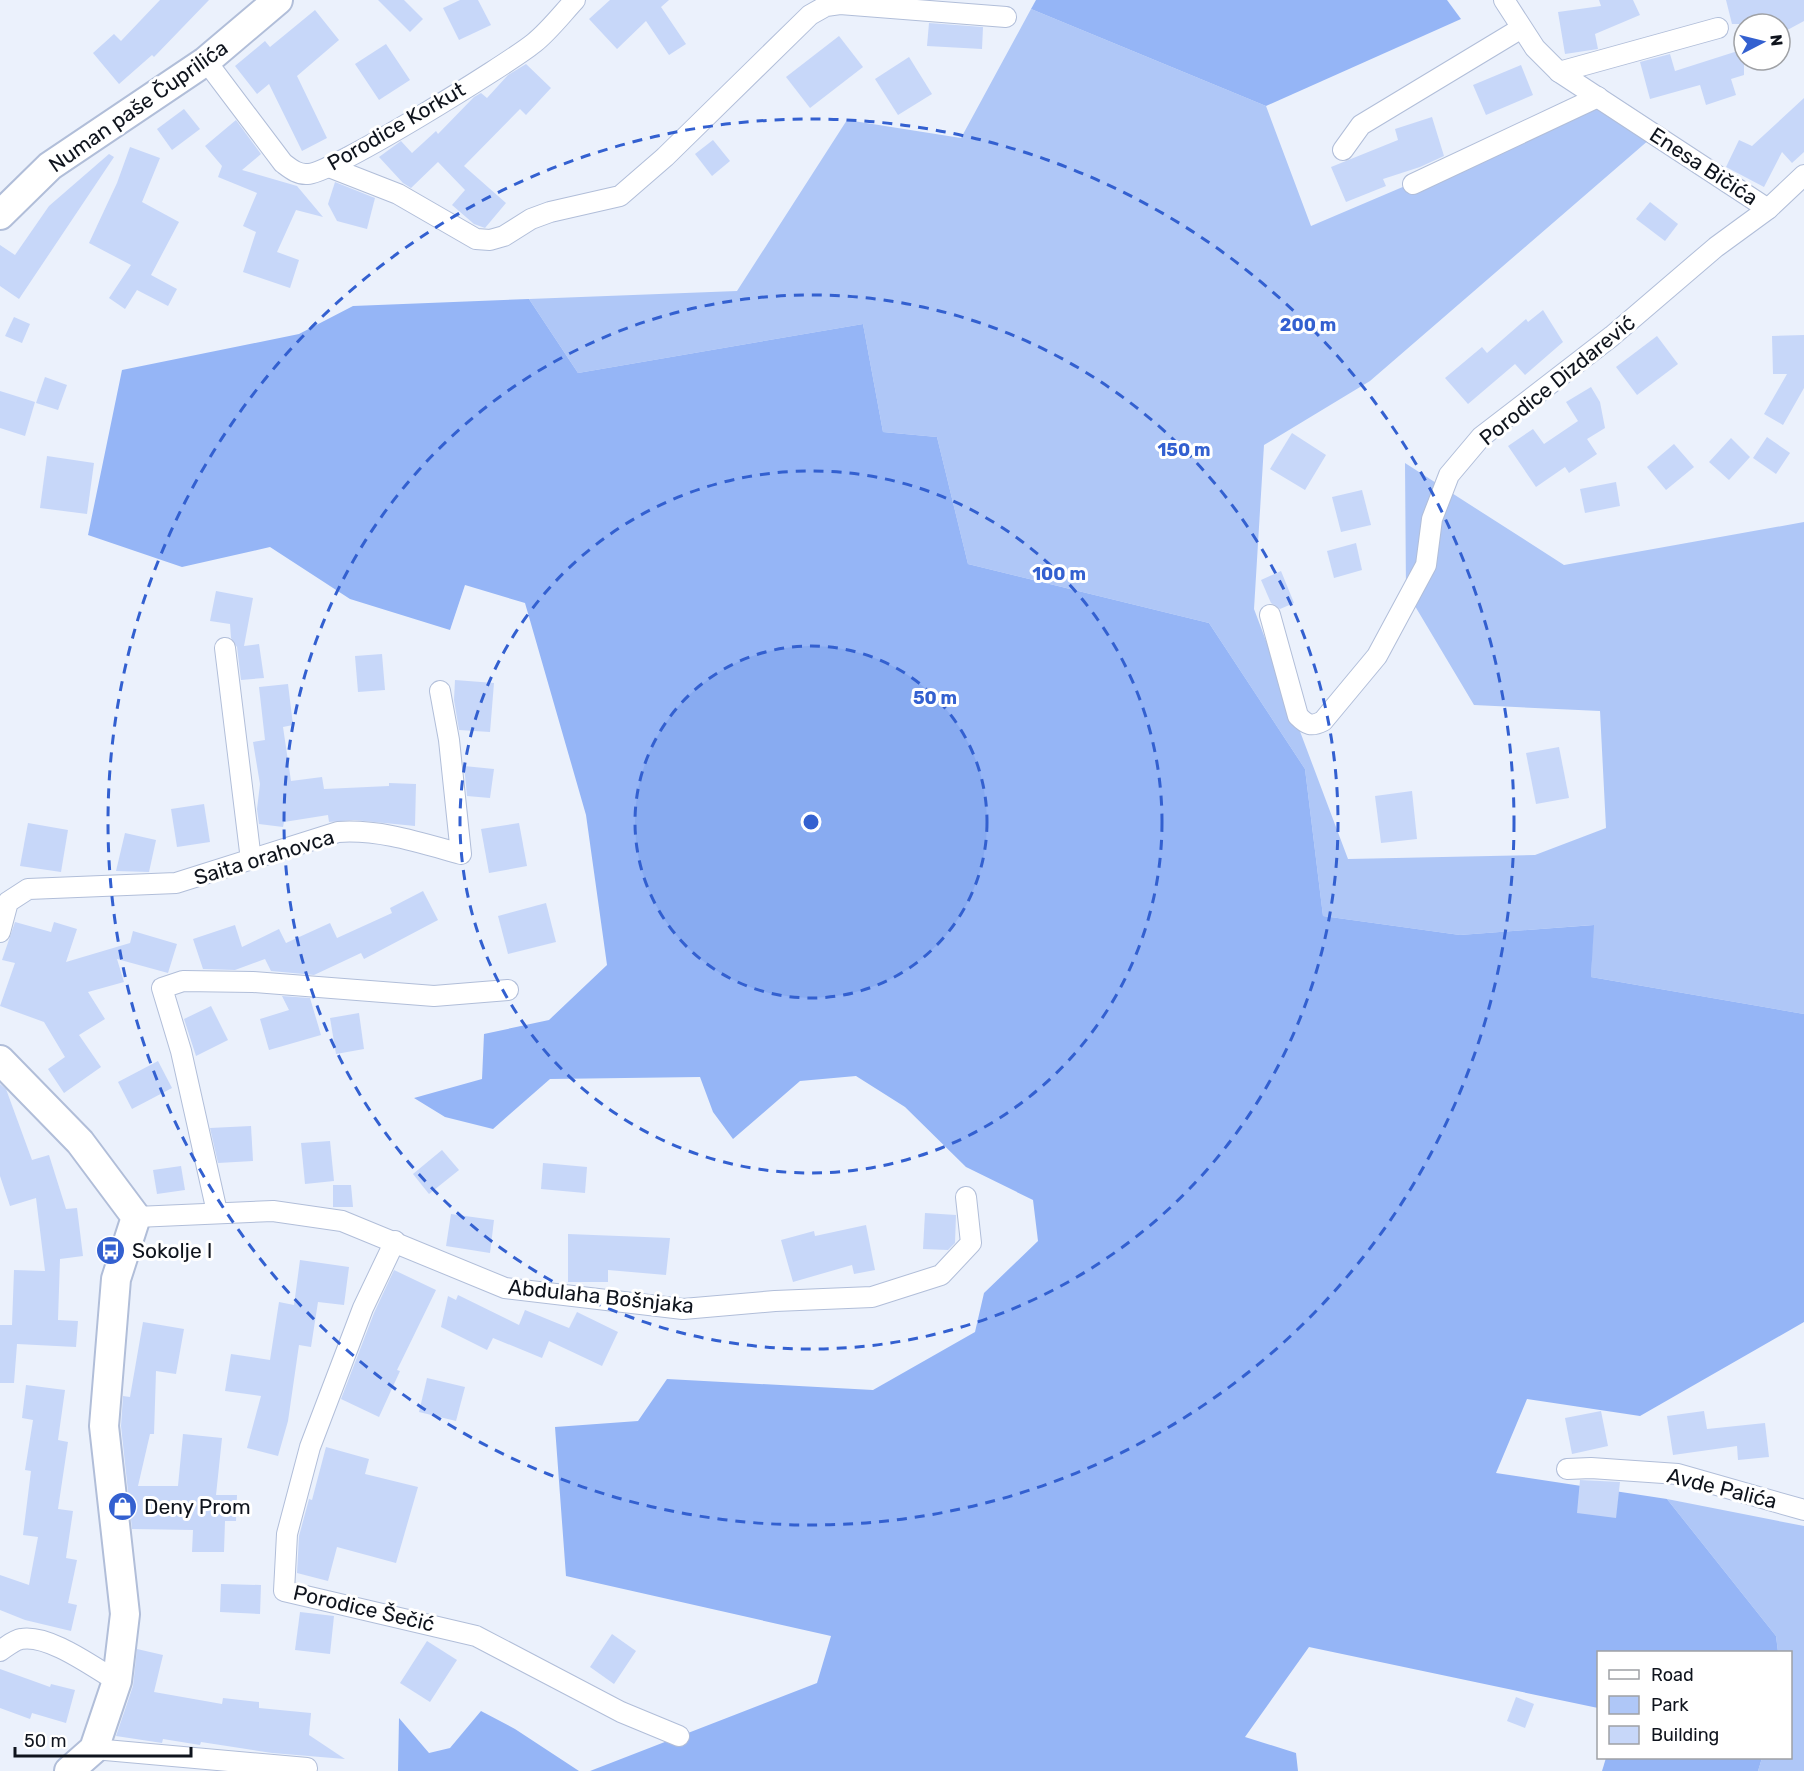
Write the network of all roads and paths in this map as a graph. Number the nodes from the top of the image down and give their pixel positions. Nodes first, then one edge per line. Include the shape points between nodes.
1 (278, 0) edge
2 (575, 0) edge
3 (1504, 0) edge
4 (1006, 17) dead end
5 (1520, 28) junction
6 (1718, 28) dead end
7 (206, 61) junction
8 (1559, 72) junction
9 (1598, 97) junction
10 (1343, 150) dead end
11 (329, 167) junction
12 (1804, 175) edge
13 (1413, 184) dead end
14 (1768, 209) junction
15 (0, 215) edge
16 (1270, 615) dead end
17 (225, 648) dead end
18 (440, 692) dead end
19 (251, 860) junction
20 (0, 932) edge
21 (508, 990) dead end
22 (0, 1060) edge
23 (966, 1197) dead end
24 (217, 1212) junction
25 (136, 1217) junction
26 (395, 1241) junction
27 (1567, 1469) dead end
28 (1804, 1510) edge
29 (0, 1651) edge
30 (117, 1681) junction
31 (679, 1736) dead end
32 (94, 1749) junction
33 (307, 1768) dead end
34 (69, 1771) edge

1 - 7 street, Numan paše Čuprilića
2 - 11 street, Porodice Korkut via 534,43 408,123
3 - 5 street, Enesa Bičića
4 - 11 street via 826,6 810,15 620,196 550,212 490,240 476,239 398,194
5 - 8 street, Enesa Bičića
5 - 10 street via 1361,125
6 - 8 street
7 - 11 street, Porodice Korkut via 283,163 309,175
7 - 15 street, Numan paše Čuprilića via 50,166
8 - 9 street, Enesa Bičića
9 - 13 street
9 - 14 street, Enesa Bičića
12 - 14 street, Enesa Bičića
14 - 16 street, Porodice Dizdarević via 1481,437 1449,475 1432,519 1426,565 1377,656 1323,721 1306,724 1298,716
17 - 19 street
18 - 19 street, Saita orahovca via 461,854 359,831 320,836
19 - 20 street, Saita orahovca via 176,883 28,889 8,902
21 - 24 street via 434,996 253,982 183,981 162,988 181,1051
22 - 25 street via 80,1142
23 - 26 street, Abdulaha Bošnjaka via 971,1243 940,1275 872,1297 683,1309 609,1301 505,1288
24 - 25 street, Abdulaha Bošnjaka
24 - 26 street, Abdulaha Bošnjaka via 273,1211 342,1221
25 - 30 street via 116,1279 104,1426 125,1614
26 - 31 street, Porodice Šečić via 363,1308 310,1447 287,1534 284,1591 476,1635 621,1712
27 - 28 street, Avde Palića via 1678,1474
29 - 30 street via 20,1639 41,1641
30 - 32 street
32 - 33 street
32 - 34 street

